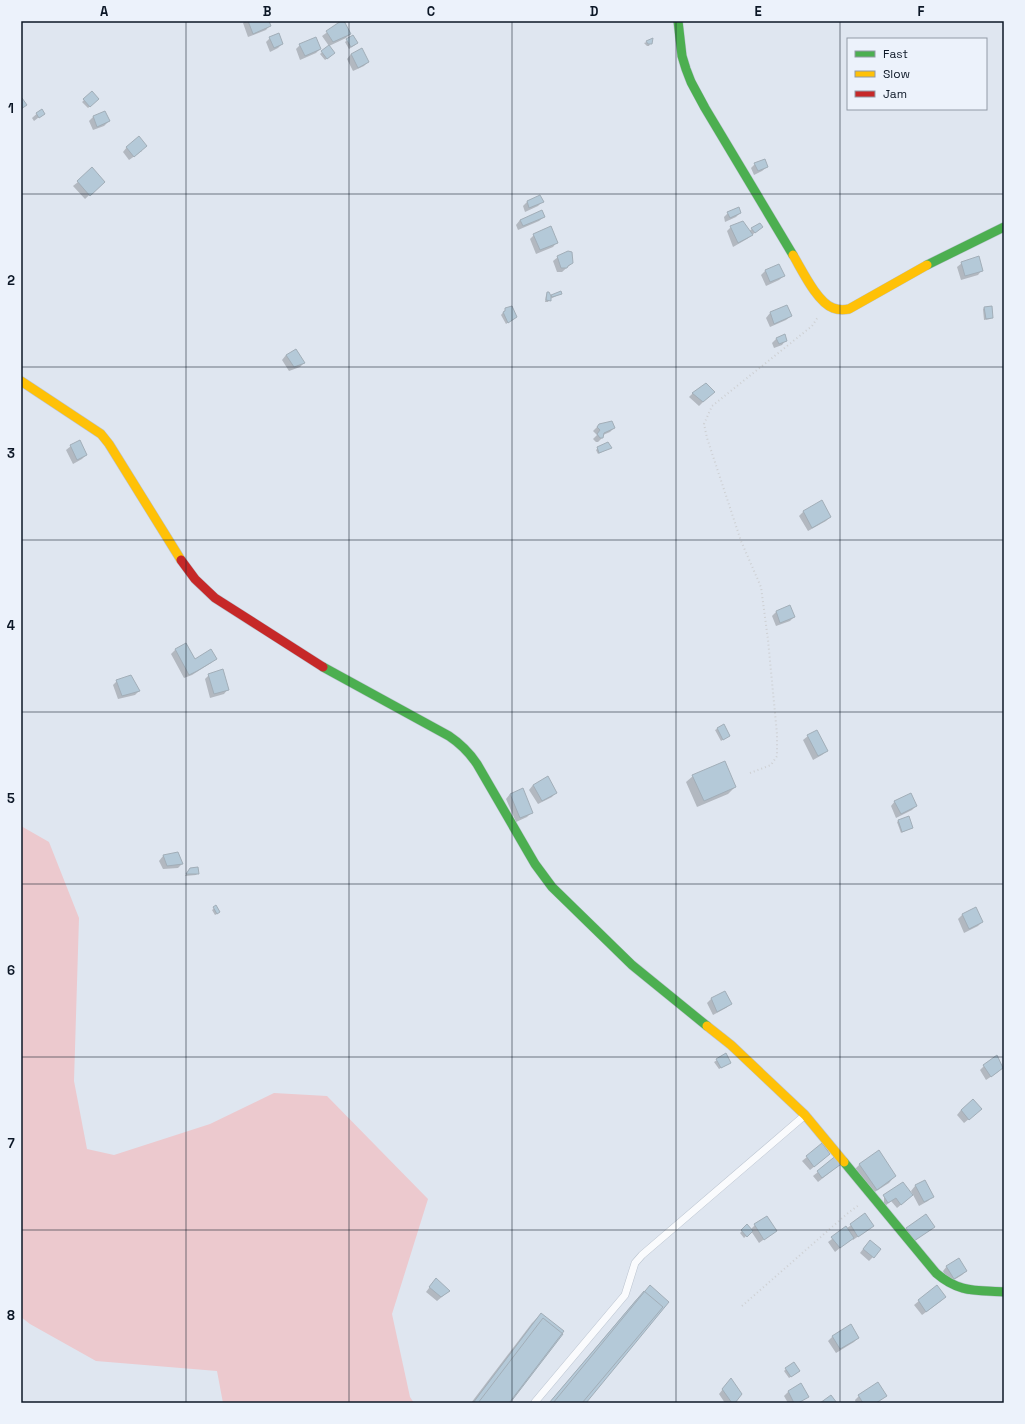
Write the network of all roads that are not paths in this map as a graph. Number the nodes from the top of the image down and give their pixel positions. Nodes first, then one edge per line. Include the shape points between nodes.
1 (678, 21) edge
2 (1004, 227) edge
3 (21, 381) edge
4 (805, 1115) junction
5 (1004, 1292) edge
6 (535, 1402) edge

1 - 2 street via 682,56 694,87 826,305 841,310 849,309 917,270
3 - 4 street via 101,434 178,556 195,579 215,598 332,673 427,723 461,744 477,764 535,864 552,887 632,965 731,1045
4 - 5 street via 921,1256 946,1282 970,1290
4 - 6 lane via 642,1255 636,1263 624,1295

